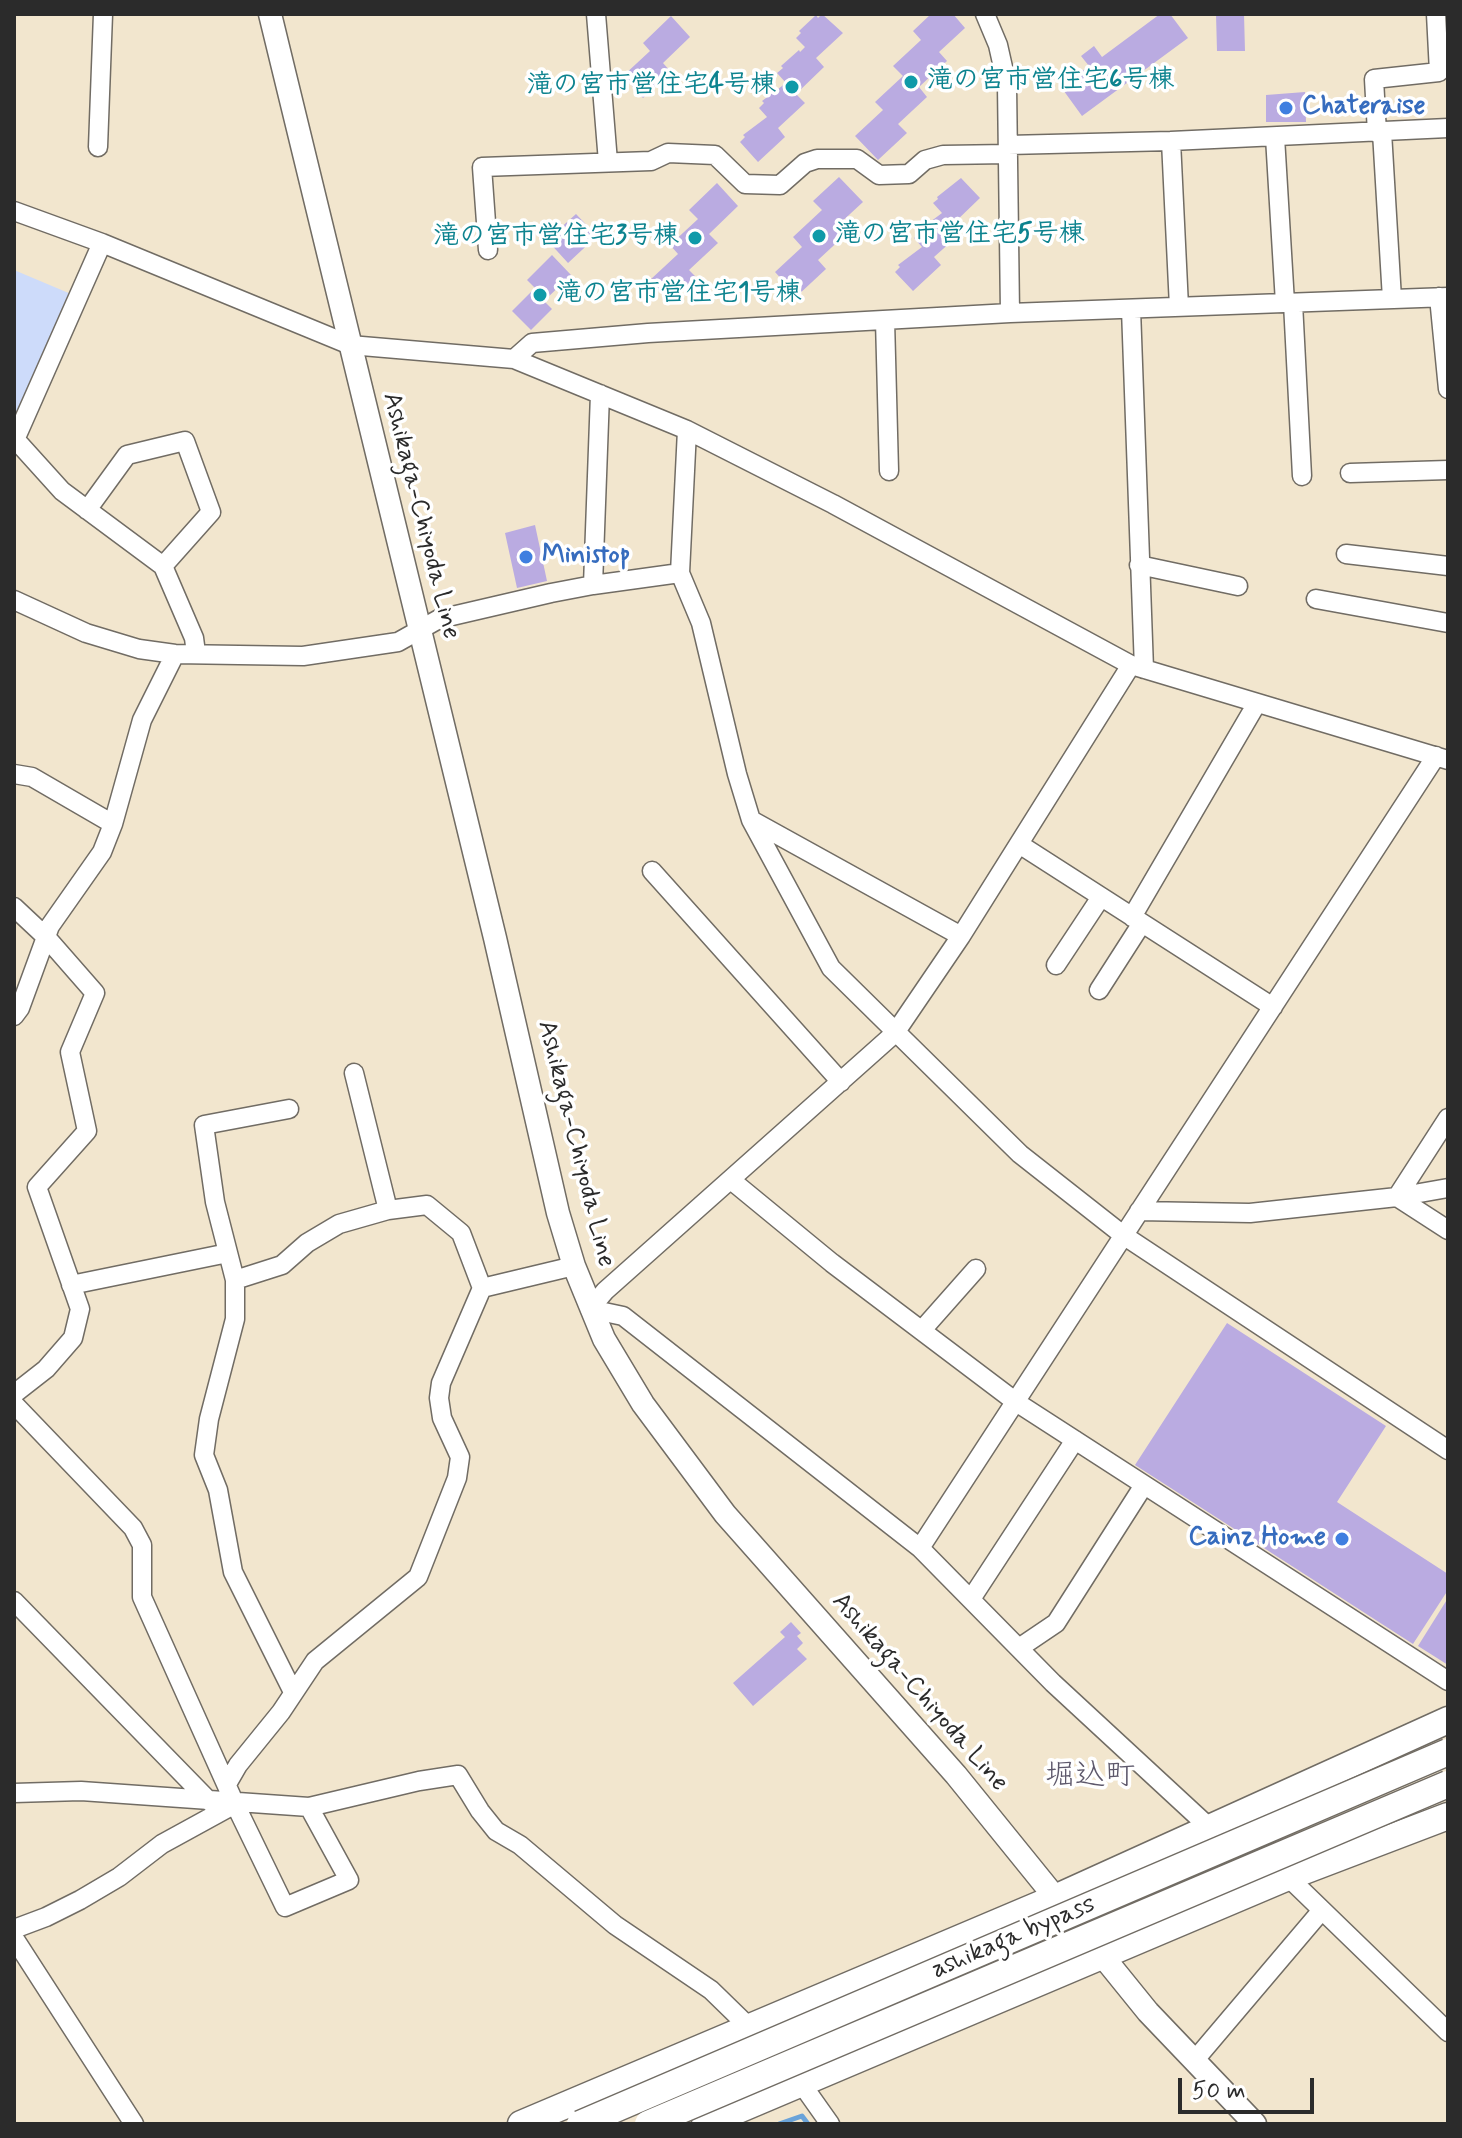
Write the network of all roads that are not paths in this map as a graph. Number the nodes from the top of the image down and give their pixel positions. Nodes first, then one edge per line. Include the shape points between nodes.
1 (103, 14) edge
2 (270, 14) edge
3 (596, 14) edge
4 (985, 14) edge
5 (1436, 14) edge
6 (1448, 128) edge
7 (1379, 132) junction
8 (1275, 137) junction
9 (1171, 141) junction
10 (98, 147) dead end
11 (1008, 149) junction
12 (608, 162) junction
13 (14, 211) edge
14 (102, 243) junction
15 (488, 250) dead end
16 (1443, 297) edge
17 (1392, 299) junction
18 (1289, 303) junction
19 (1179, 307) junction
20 (1131, 309) junction
21 (1010, 313) junction
22 (885, 320) junction
23 (350, 345) junction
24 (514, 359) junction
25 (1448, 389) edge
26 (600, 394) junction
27 (687, 430) junction
28 (14, 440) edge
29 (1448, 470) edge
30 (889, 471) dead end
31 (1350, 473) dead end
32 (1302, 476) dead end
33 (87, 510) junction
34 (1346, 554) dead end
35 (1139, 565) junction
36 (163, 566) junction
37 (1448, 566) edge
38 (680, 573) junction
39 (593, 585) junction
40 (1238, 586) dead end
41 (1316, 599) dead end
42 (14, 600) edge
43 (1448, 623) edge
44 (418, 630) junction
45 (196, 653) junction
46 (175, 654) junction
47 (1137, 667) junction
48 (1257, 703) junction
49 (1445, 758) edge
50 (14, 774) edge
51 (751, 820) junction
52 (113, 824) junction
53 (1019, 844) junction
54 (652, 871) dead end
55 (1101, 897) junction
56 (14, 907) edge
57 (1137, 920) junction
58 (961, 936) junction
59 (46, 937) junction
60 (1056, 965) dead end
61 (1099, 990) dead end
62 (1273, 1007) junction
63 (14, 1016) edge
64 (895, 1033) junction
65 (354, 1073) dead end
66 (841, 1082) junction
67 (289, 1109) dead end
68 (1448, 1118) edge
69 (731, 1180) junction
70 (1448, 1188) edge
71 (1397, 1197) junction
72 (388, 1210) junction
73 (1139, 1211) junction
74 (1448, 1230) edge
75 (1123, 1235) junction
76 (228, 1253) junction
77 (574, 1266) junction
78 (976, 1269) dead end
79 (235, 1280) junction
80 (71, 1285) junction
81 (482, 1288) junction
82 (590, 1309) junction
83 (922, 1330) junction
84 (14, 1394) edge
85 (1016, 1402) junction
86 (14, 1404) edge
87 (1075, 1440) junction
88 (1448, 1450) edge
89 (1144, 1485) junction
90 (920, 1548) junction
91 (971, 1599) junction
92 (14, 1601) edge
93 (1019, 1648) junction
94 (1448, 1681) edge
95 (293, 1692) junction
96 (1448, 1720) edge
97 (1448, 1752) edge
98 (227, 1784) junction
99 (1448, 1784) edge
100 (14, 1793) edge
101 (210, 1802) junction
102 (235, 1804) junction
103 (309, 1807) junction
104 (1448, 1816) edge
105 (1211, 1829) junction
106 (1288, 1877) junction
107 (1055, 1898) junction
108 (1322, 1910) junction
109 (14, 1929) edge
110 (14, 1938) edge
111 (1101, 1956) junction
112 (750, 2028) junction
113 (1448, 2032) edge
114 (1194, 2061) junction
115 (801, 2083) junction
116 (134, 2124) edge
117 (521, 2124) edge
118 (580, 2124) edge
119 (648, 2124) edge
120 (705, 2124) edge
121 (830, 2124) edge
122 (1255, 2124) edge

1 - 10 street
2 - 23 main road, Ashikaga-Chiyoda Line
3 - 12 street
4 - 11 street via 1007,85
5 - 7 street via 1439,72 1374,79
6 - 7 street
7 - 8 street
7 - 17 street
8 - 9 street
8 - 18 street
9 - 11 street
9 - 19 street
11 - 12 street via 943,155 925,160 909,174 879,175 857,159 817,159 780,185 745,184 715,155 668,153 651,161
11 - 21 street
12 - 15 street via 482,167
13 - 14 street
14 - 23 street
14 - 28 street
16 - 17 street
16 - 25 street
17 - 18 street
18 - 19 street
18 - 32 street
19 - 20 street
20 - 21 street
20 - 35 street
21 - 22 street
22 - 24 street via 532,343
22 - 30 street
23 - 24 street
23 - 44 main road, Ashikaga-Chiyoda Line
24 - 26 street
26 - 27 street
26 - 39 street
27 - 38 street
27 - 47 street
28 - 33 street
29 - 31 street
33 - 36 street
33 - 36 street via 127,455 185,441 211,512
34 - 37 street
35 - 40 street
35 - 47 street
36 - 45 street
38 - 39 street
38 - 51 street via 701,623
39 - 44 street via 439,619
41 - 43 street
42 - 46 street via 111,642
44 - 45 street via 398,642 303,656
44 - 77 main road, Ashikaga-Chiyoda Line
45 - 46 street
46 - 52 street via 142,720
47 - 48 street
47 - 53 street
48 - 49 street
48 - 57 street
49 - 62 street
50 - 52 street via 32,777
51 - 58 street
51 - 64 street via 831,968
52 - 59 street via 102,852
53 - 55 street
53 - 58 street
54 - 66 street
55 - 57 street
55 - 60 street
56 - 59 street
57 - 61 street
57 - 62 street
58 - 64 street
59 - 63 street
59 - 80 street via 95,993 70,1052 87,1131 37,1187
62 - 73 street
64 - 66 street
64 - 75 street via 1020,1154
65 - 72 street
66 - 69 street
67 - 76 street via 204,1125
68 - 71 street
69 - 82 street
69 - 83 street
70 - 71 street
71 - 73 street via 1250,1213
71 - 74 street
72 - 79 street via 339,1224 282,1265
72 - 81 street via 427,1205 452,1225 461,1233
73 - 75 street
75 - 85 street
75 - 88 street
76 - 79 street
76 - 80 street
77 - 81 street
77 - 82 main road, Ashikaga-Chiyoda Line
78 - 83 street
79 - 95 street via 235,1319 204,1455 218,1490 233,1572
80 - 84 street via 80,1309 73,1338
81 - 95 street via 441,1383 442,1418 460,1457 457,1478 418,1577 315,1661
82 - 90 street via 623,1316
82 - 107 main road, Ashikaga-Chiyoda Line via 643,1404 725,1514 956,1775
83 - 85 street
85 - 87 street
85 - 90 street
86 - 98 street via 133,1528 142,1545 142,1597
87 - 89 street
87 - 91 street
89 - 93 street via 1056,1623
89 - 94 street
90 - 91 street
91 - 93 street
92 - 101 street
93 - 105 street
95 - 98 street
96 - 105 highway
97 - 118 highway, ashikaga bypass, bridge
98 - 102 street
99 - 119 highway, ashikaga bypass, bridge
100 - 101 street via 81,1791
101 - 102 street
102 - 103 street
102 - 103 street via 285,1907 349,1880
102 - 109 street via 162,1844 80,1900
103 - 112 street via 458,1775 496,1831 615,1925 711,1990
104 - 106 highway
105 - 107 highway
106 - 108 street
106 - 111 highway
107 - 111 main road, Ashikaga-Chiyoda Line
107 - 112 highway
108 - 113 street
108 - 114 street
110 - 116 street
111 - 114 main road, Ashikaga-Chiyoda Line
111 - 115 highway
112 - 117 highway
114 - 122 main road, Ashikaga-Chiyoda Line
115 - 120 highway
115 - 121 street

